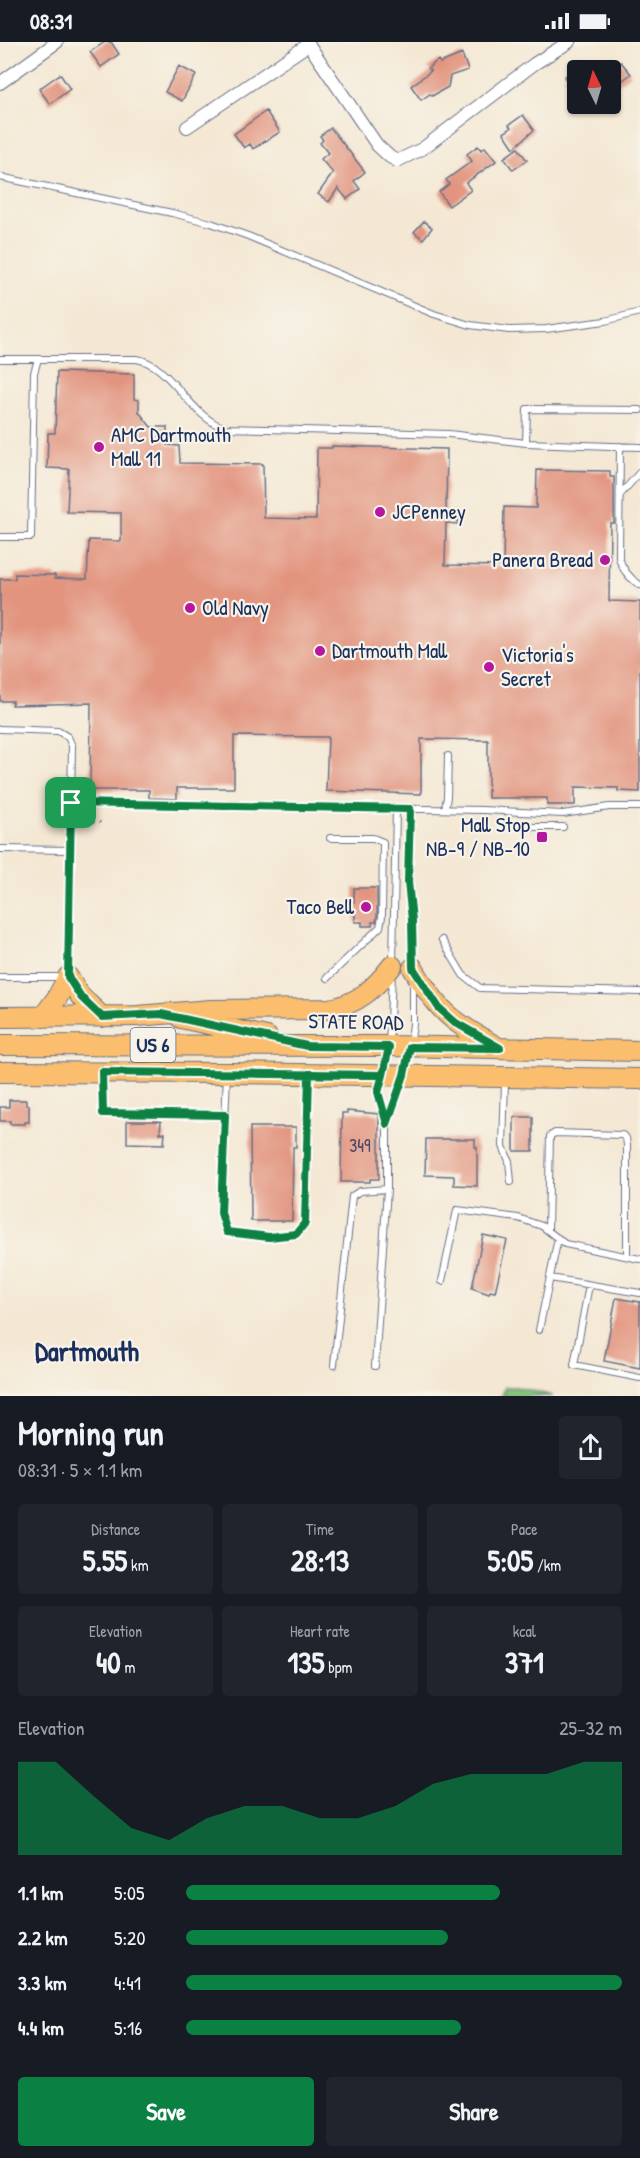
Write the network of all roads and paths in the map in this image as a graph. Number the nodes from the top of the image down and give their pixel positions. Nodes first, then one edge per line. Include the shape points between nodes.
1 (57, 42) edge
2 (569, 42) edge
3 (308, 43) edge
4 (0, 83) edge
5 (187, 127) dead end
6 (0, 177) edge
7 (640, 312) edge
8 (0, 359) edge
9 (38, 359) junction
10 (640, 410) edge
11 (526, 443) junction
12 (620, 446) junction
13 (640, 447) edge
14 (640, 472) edge
15 (620, 495) junction
16 (0, 537) edge
17 (640, 585) edge
18 (0, 729) edge
19 (448, 756) dead end
20 (71, 803) junction
21 (640, 807) edge
22 (396, 809) junction
23 (410, 809) junction
24 (445, 809) junction
25 (90, 813) dead end
26 (103, 822) dead end
27 (522, 827) dead end
28 (563, 827) dead end
29 (330, 838) dead end
30 (0, 849) edge
31 (70, 850) junction
32 (442, 940) dead end
33 (392, 966) junction
34 (413, 968) junction
35 (0, 977) edge
36 (68, 977) junction
37 (327, 978) dead end
38 (640, 992) edge
39 (161, 1014) junction
40 (0, 1017) edge
41 (43, 1017) junction
42 (102, 1017) junction
43 (0, 1045) edge
44 (307, 1046) junction
45 (389, 1047) junction
46 (410, 1047) junction
47 (500, 1048) junction
48 (640, 1051) edge
49 (0, 1072) edge
50 (102, 1072) junction
51 (227, 1073) junction
52 (309, 1074) junction
53 (383, 1075) junction
54 (404, 1075) junction
55 (505, 1077) junction
56 (640, 1079) edge
57 (225, 1115) junction
58 (387, 1124) junction
59 (511, 1182) dead end
60 (387, 1190) junction
61 (548, 1230) junction
62 (558, 1238) junction
63 (627, 1256) junction
64 (640, 1259) edge
65 (550, 1278) junction
66 (442, 1281) dead end
67 (589, 1285) junction
68 (640, 1293) edge
69 (539, 1330) dead end
70 (334, 1365) dead end
71 (375, 1366) dead end
72 (640, 1378) edge

1 - 4 street
2 - 3 street via 422,149 401,160 377,145
3 - 5 street
6 - 7 lane via 211,223 470,325 546,329
8 - 9 lane
9 - 11 lane via 147,362 211,423 225,428 449,434
9 - 16 lane via 34,373 32,537
10 - 11 lane via 526,409
11 - 12 lane
12 - 13 lane
12 - 15 lane
14 - 15 lane
15 - 17 lane via 620,564
18 - 20 lane via 58,731 68,737 72,746
19 - 24 lane
20 - 22 lane
20 - 31 lane
21 - 24 lane via 563,814
22 - 23 lane
22 - 33 lane
23 - 24 lane
23 - 34 lane via 408,882
25 - 26 path via 90,822
27 - 28 lane
29 - 37 lane via 373,838 384,842 380,927
30 - 31 lane
31 - 36 lane
32 - 38 lane via 463,975 480,988
33 - 39 main road via 369,992 339,1008
33 - 45 lane
34 - 46 lane
34 - 47 main road via 439,1008 456,1023
35 - 36 lane
36 - 41 main road
36 - 42 main road via 81,997
39 - 42 main road
39 - 44 main road
40 - 41 main road
41 - 42 main road
43 - 44 main road, STATE ROAD / US 6
44 - 45 main road, STATE ROAD / US 6
45 - 46 main road, STATE ROAD / US 6
45 - 53 lane
46 - 47 main road, STATE ROAD / US 6
46 - 54 lane
47 - 48 main road, STATE ROAD / US 6
49 - 50 main road, US 6
50 - 51 main road, US 6
50 - 57 lane via 103,1113
51 - 52 main road, US 6
51 - 57 lane
52 - 53 main road, US 6
52 - 57 lane via 305,1223 296,1234 269,1237 227,1232 221,1213
53 - 54 main road, US 6
53 - 58 lane via 378,1092
54 - 55 main road, US 6
54 - 58 lane
55 - 56 main road, US 6
55 - 59 lane via 503,1146
58 - 60 lane
60 - 70 lane via 360,1191 352,1196
60 - 71 lane
61 - 62 lane
61 - 63 lane via 550,1136 622,1135 627,1145
61 - 66 lane via 518,1218 457,1210
62 - 63 lane via 565,1244
62 - 65 lane
63 - 64 lane
65 - 67 lane
65 - 69 lane
67 - 68 lane
67 - 72 lane via 574,1365

